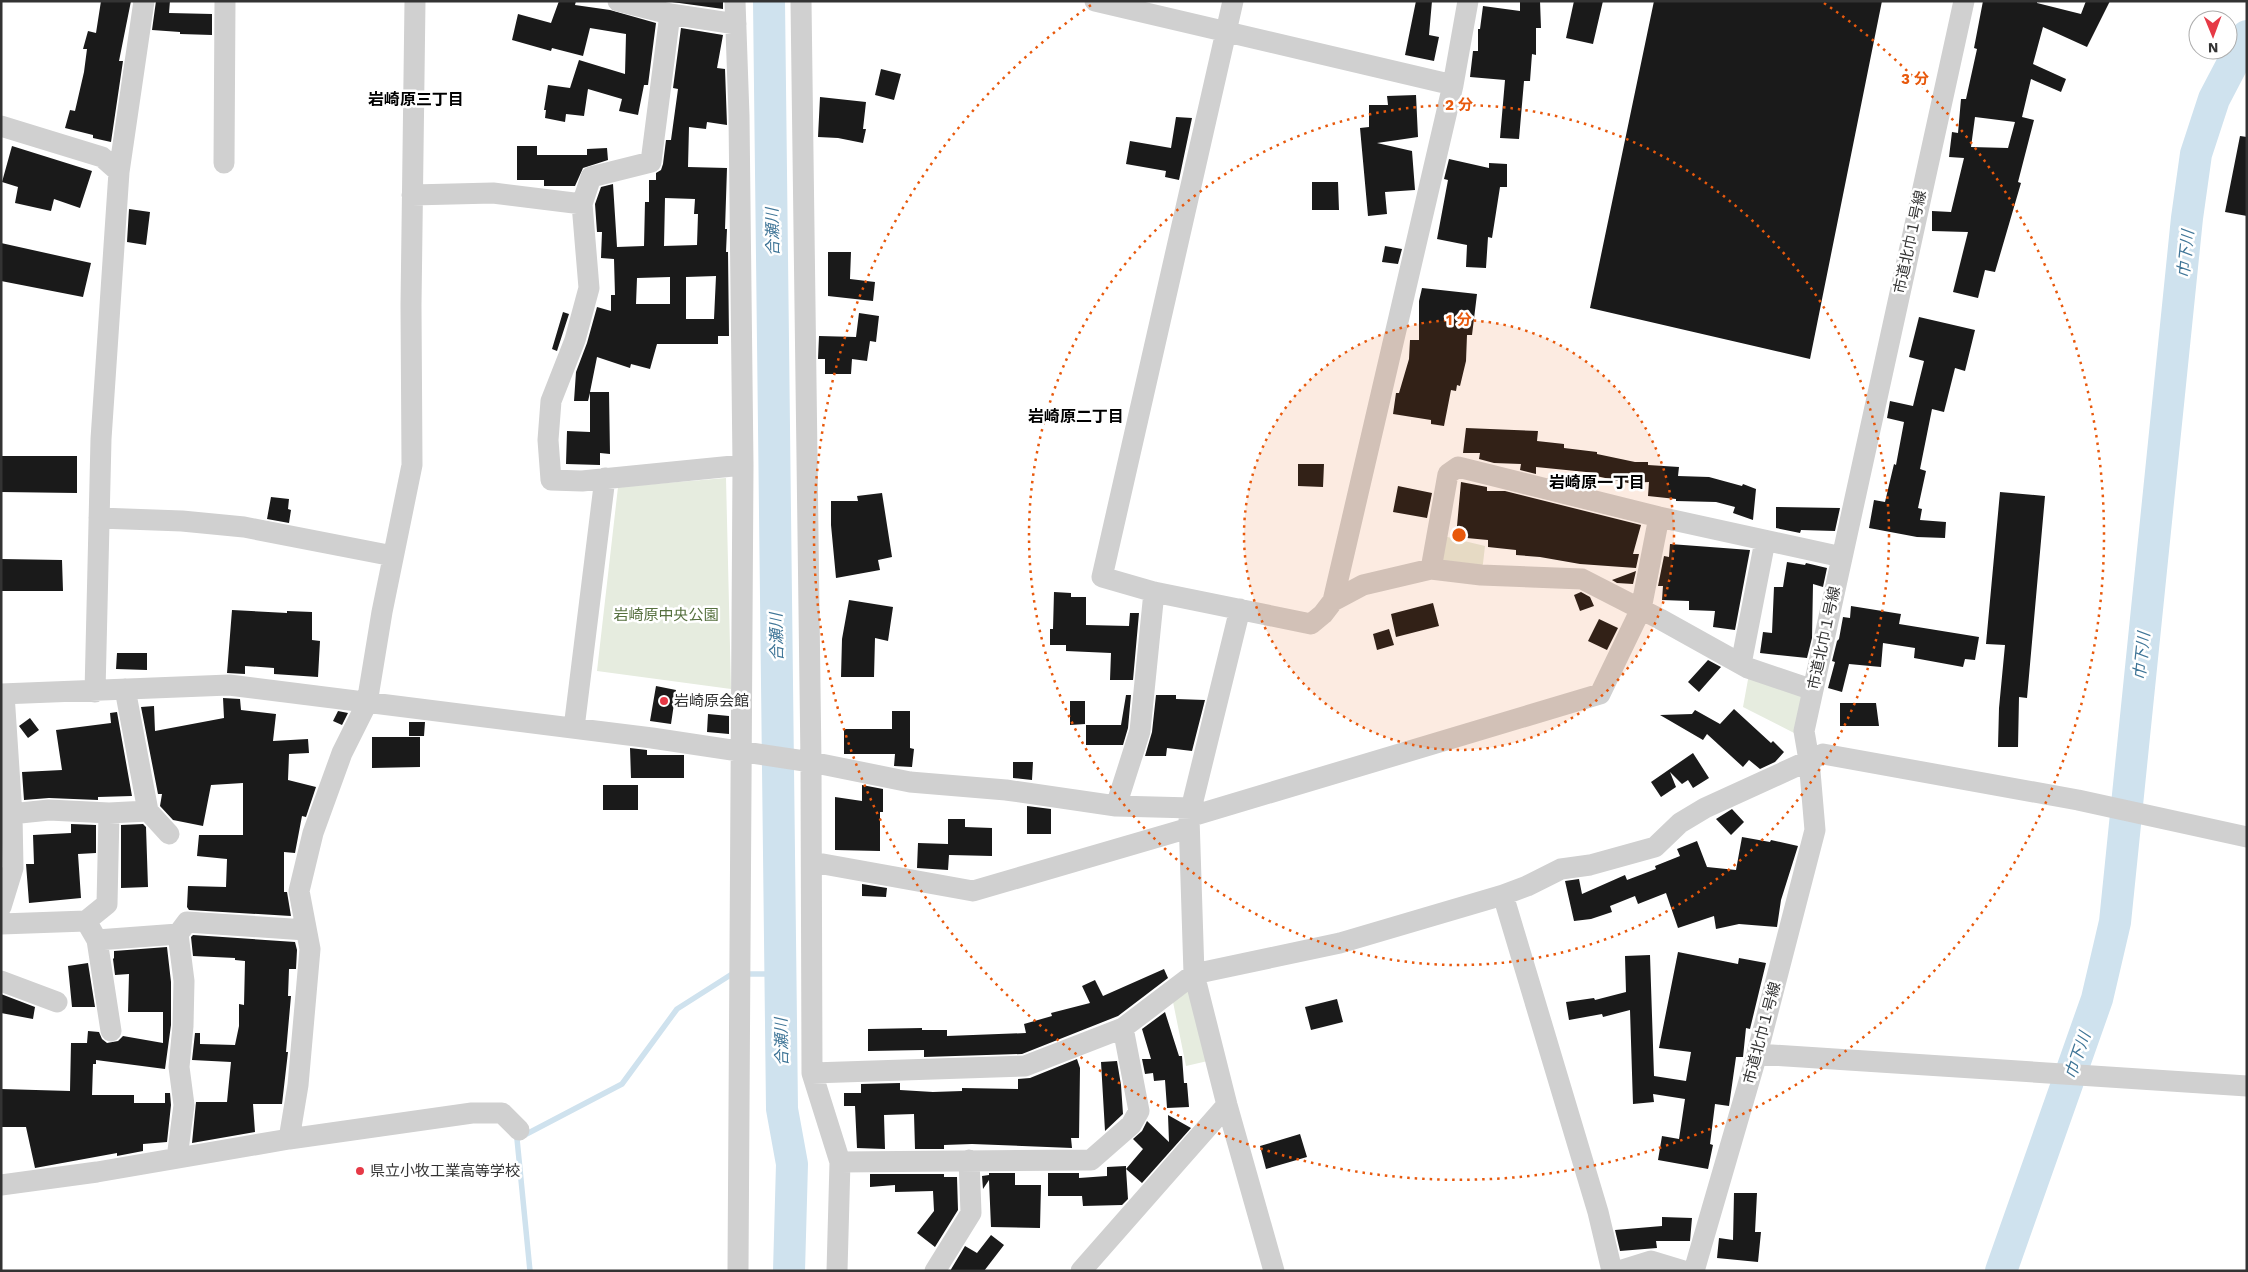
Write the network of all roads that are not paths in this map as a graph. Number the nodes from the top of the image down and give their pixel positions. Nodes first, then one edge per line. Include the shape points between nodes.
1 (144, 1) edge
2 (225, 1) edge
3 (415, 1) edge
4 (618, 1) edge
5 (735, 1) edge
6 (801, 1) edge
7 (1095, 1) edge
8 (1233, 1) edge
9 (1468, 1) edge
10 (1964, 1) edge
11 (670, 14) junction
12 (736, 24) junction
13 (1227, 32) junction
14 (1452, 86) junction
15 (1, 126) edge
16 (224, 163) dead end
17 (119, 172) junction
18 (412, 196) junction
19 (582, 204) junction
20 (743, 465) junction
21 (604, 478) junction
22 (1659, 517) junction
23 (99, 518) junction
24 (1765, 542) junction
25 (393, 556) junction
26 (1842, 557) junction
27 (1431, 569) junction
28 (1154, 592) junction
29 (1333, 601) junction
30 (1240, 609) junction
31 (1641, 609) junction
32 (1741, 664) junction
33 (126, 689) junction
34 (1813, 690) junction
35 (95, 692) junction
36 (2, 694) edge
37 (367, 703) junction
38 (574, 728) junction
39 (742, 751) junction
40 (1809, 760) junction
41 (806, 761) junction
42 (1116, 806) junction
43 (148, 810) junction
44 (109, 813) junction
45 (7, 815) edge
46 (1190, 818) junction
47 (169, 834) dead end
48 (2247, 837) edge
49 (812, 862) junction
50 (1502, 895) junction
51 (1, 907) edge
52 (86, 921) junction
53 (1, 924) edge
54 (306, 930) junction
55 (178, 934) junction
56 (97, 940) junction
57 (1194, 974) junction
58 (1, 981) edge
59 (57, 1002) dead end
60 (1122, 1028) junction
61 (111, 1030) dead end
62 (1757, 1054) junction
63 (812, 1073) junction
64 (2247, 1086) edge
65 (1228, 1105) junction
66 (519, 1130) dead end
67 (289, 1139) junction
68 (177, 1158) junction
69 (969, 1160) junction
70 (840, 1162) junction
71 (1, 1185) edge
72 (738, 1271) edge
73 (838, 1271) edge
74 (935, 1271) edge
75 (1081, 1271) edge
76 (1274, 1271) edge
77 (1612, 1271) edge
78 (1619, 1271) edge
79 (1684, 1271) edge
80 (1694, 1271) edge

1 - 17 street
2 - 16 street
3 - 18 street
4 - 11 street
5 - 12 street
6 - 41 street
7 - 13 street
8 - 13 street
9 - 14 street
10 - 26 street, 市道北巾１号線
11 - 12 street
11 - 19 street via 651,162 591,177
12 - 20 street
13 - 14 street
13 - 28 street via 1102,577
14 - 29 street
15 - 17 street via 102,157
17 - 23 street via 101,439
18 - 19 street via 493,193
18 - 25 street via 412,465
19 - 21 street via 589,288 576,340 551,401 548,440 551,480
20 - 21 street
20 - 39 street
21 - 38 street
22 - 24 street
22 - 27 street via 1458,467 1448,474
22 - 31 street
23 - 25 street via 244,527
23 - 35 street
24 - 26 street
24 - 32 street
25 - 37 street
26 - 34 street, 市道北巾１号線
27 - 29 street via 1362,584
27 - 31 street via 1481,575 1582,579
28 - 30 street
28 - 42 street via 1140,731
29 - 30 street via 1311,624
30 - 46 street
31 - 32 street
31 - 46 street via 1600,694
32 - 34 street
33 - 35 street
33 - 37 street via 230,684
33 - 43 street
34 - 40 street, 市道北巾１号線 via 1804,731
35 - 36 street
36 - 45 street
37 - 38 street
37 - 54 street via 342,754 313,833 299,891
38 - 39 street
39 - 41 street
39 - 72 street
40 - 48 street via 1823,754 2078,800
40 - 50 street via 1705,808 1680,823 1655,847 1590,865 1561,869
40 - 62 street, 市道北巾１号線 via 1815,830
41 - 42 street via 910,782 1006,790
41 - 49 street
42 - 46 street
43 - 44 street
43 - 47 street
44 - 45 street via 49,810
44 - 52 street via 108,904
45 - 51 street via 13,868
46 - 49 street via 973,891
46 - 57 street
49 - 63 street
50 - 57 street via 1340,943
50 - 77 street via 1598,1212
52 - 53 street
52 - 56 street
54 - 55 street via 187,922
54 - 67 street via 310,949 298,1085
55 - 56 street
55 - 68 street via 184,981 179,1067 184,1105
56 - 61 street
57 - 60 street
57 - 65 street
58 - 59 street
60 - 63 street via 1026,1066
60 - 69 street via 1139,1111 1125,1131 1091,1160
62 - 64 street
62 - 80 street, 市道北巾１号線
63 - 70 street
65 - 75 street
65 - 76 street
66 - 67 street via 502,1112 472,1113
67 - 68 street
68 - 71 street
69 - 70 street
69 - 74 street via 971,1213
70 - 73 street
78 - 79 street via 1651,1261

